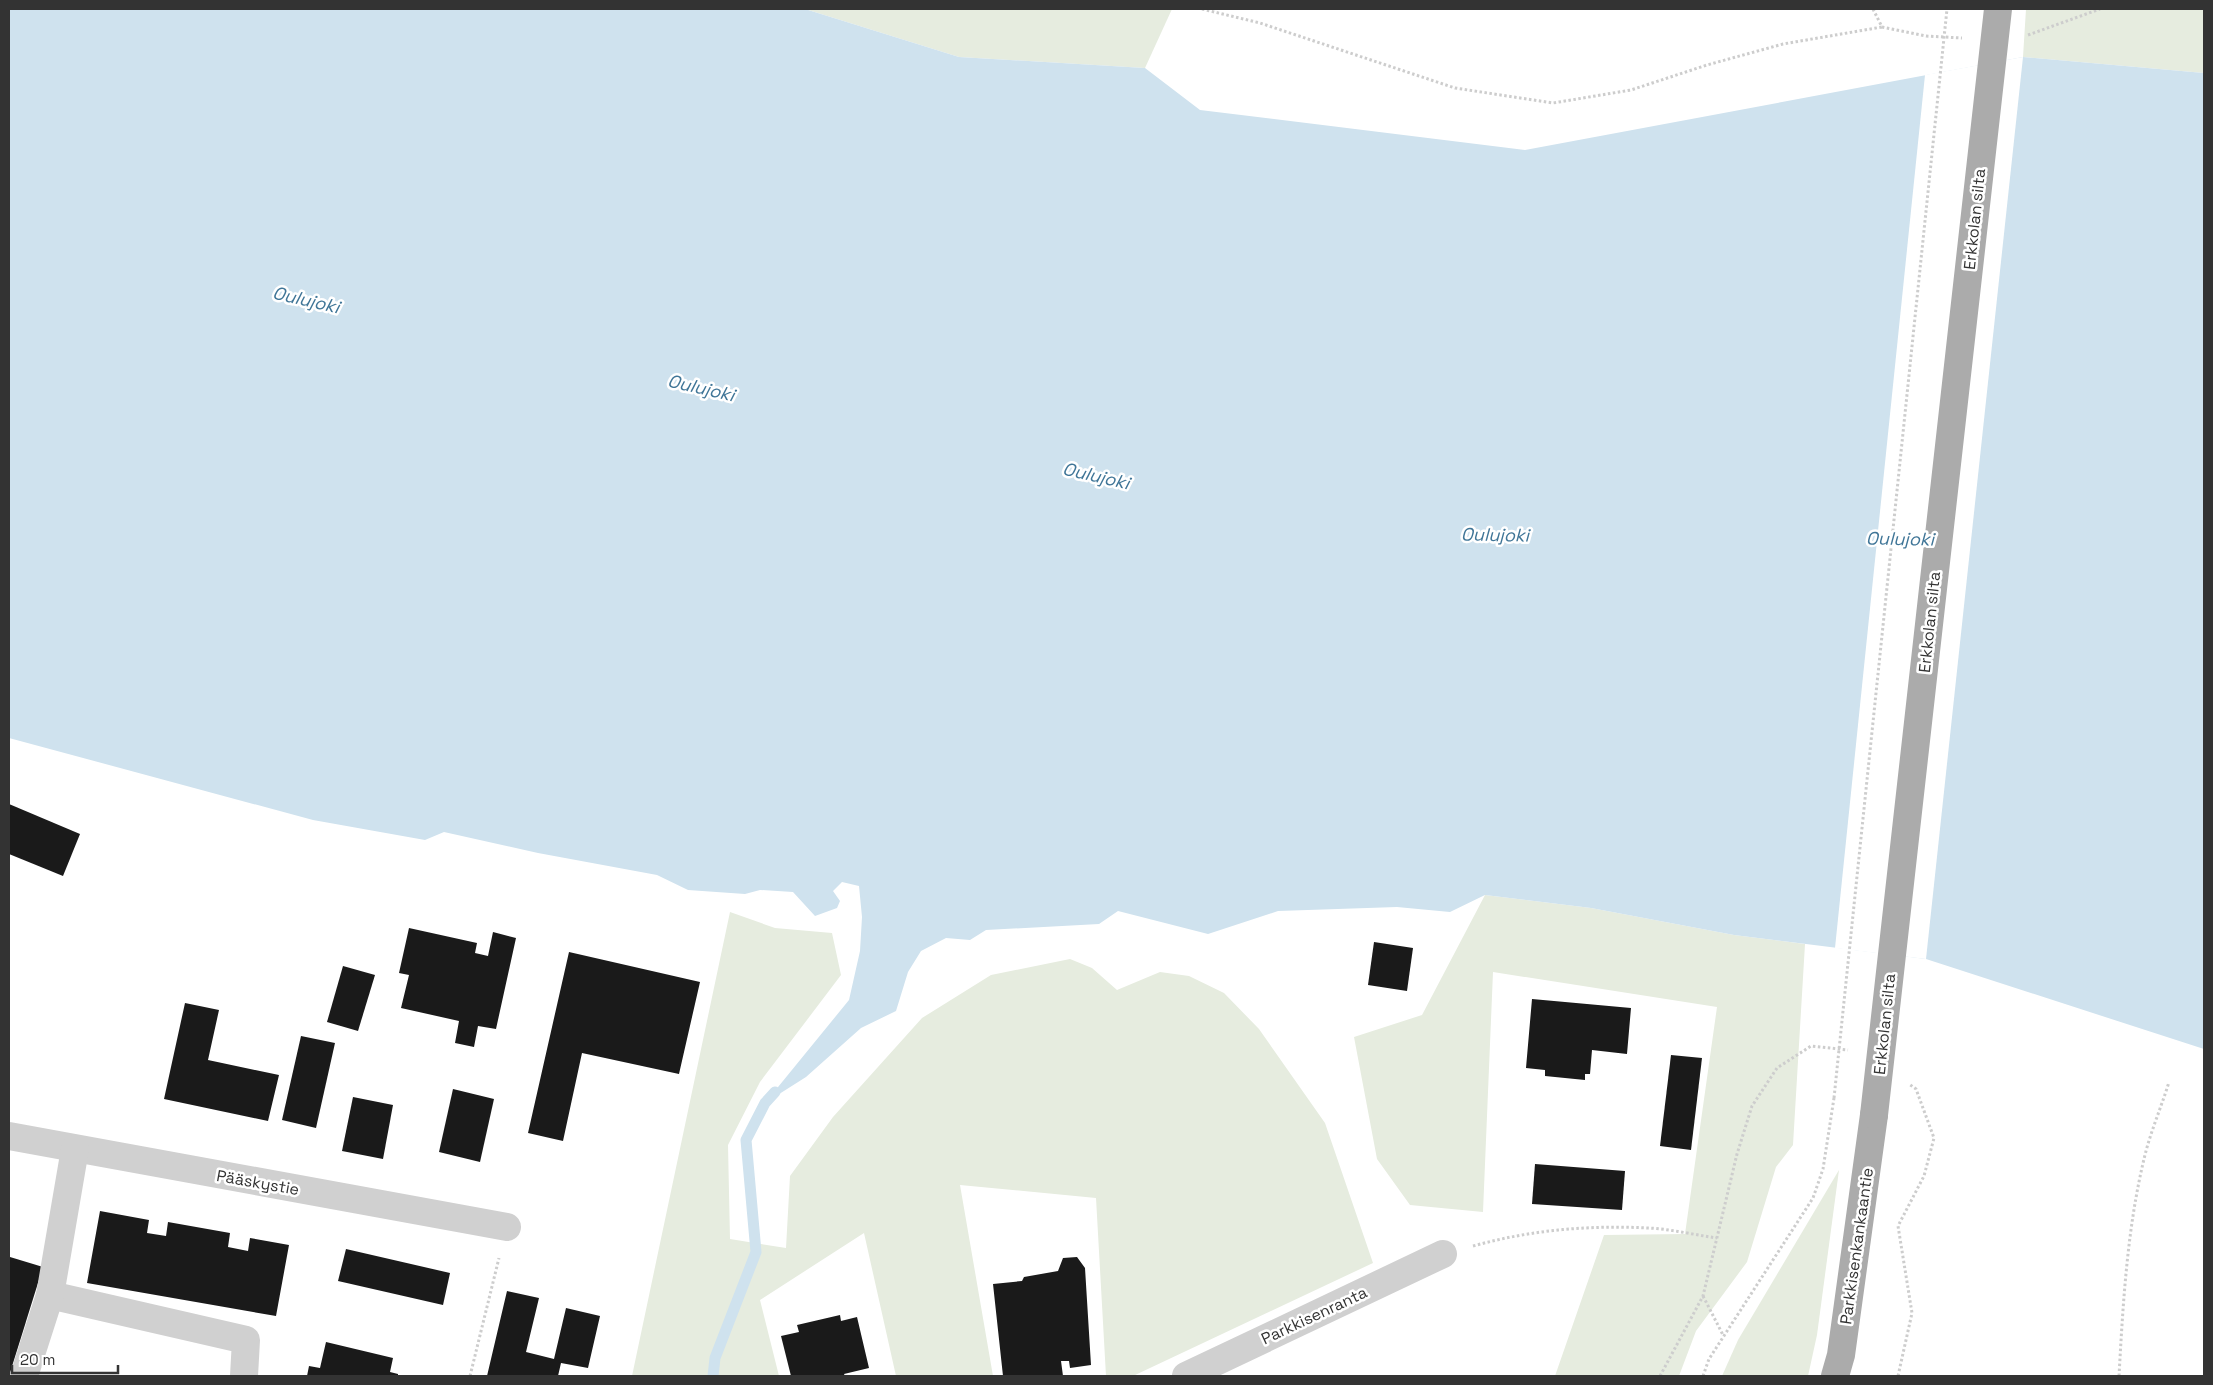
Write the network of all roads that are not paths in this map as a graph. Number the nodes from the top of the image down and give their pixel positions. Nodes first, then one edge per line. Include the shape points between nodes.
1 (1998, 9) edge
2 (1874, 1115) joint
3 (9, 1138) edge
4 (75, 1149) junction
5 (507, 1227) road end
6 (1442, 1254) road end
7 (50, 1296) junction
8 (24, 1376) edge
9 (244, 1376) edge
10 (1186, 1376) edge
11 (1835, 1376) edge

1 - 2 main road, Erkkolan silta, bridge
2 - 11 main road, Parkkisenkankaantie via 1841,1355
3 - 4 street, Pääskystie
4 - 5 street, Pääskystie
4 - 7 street
6 - 10 street, Parkkisenranta
7 - 8 street
7 - 9 street via 246,1340

